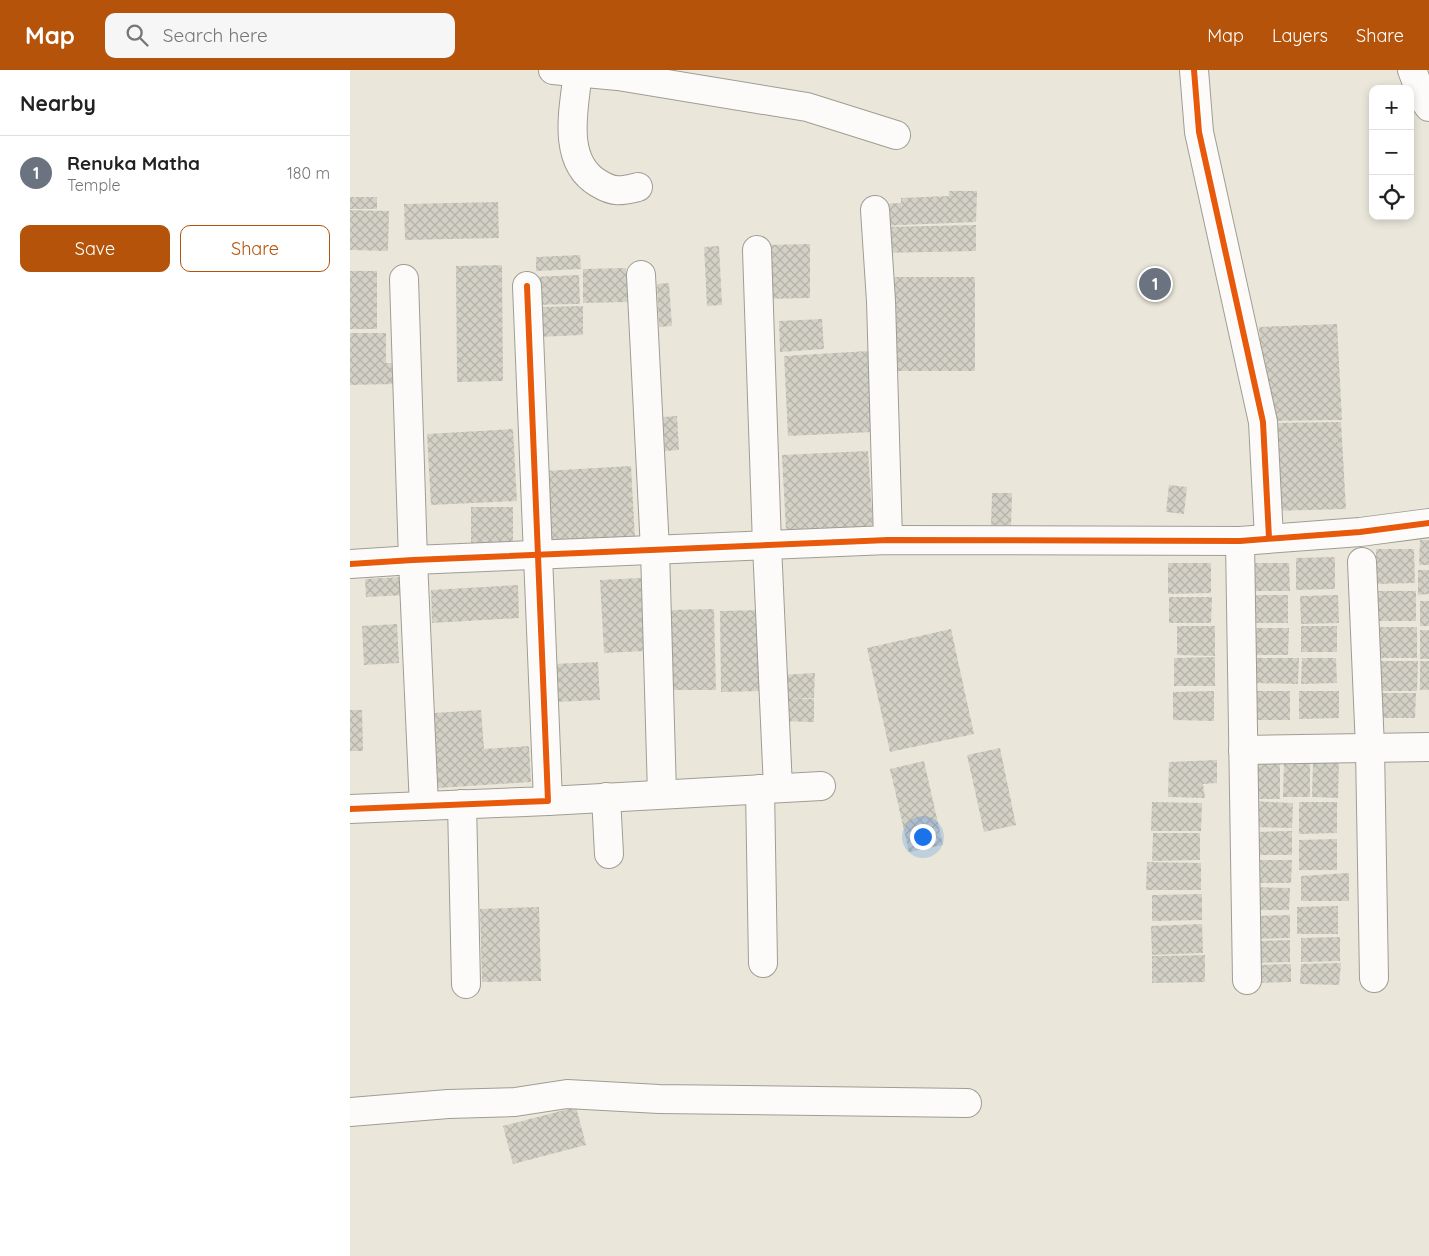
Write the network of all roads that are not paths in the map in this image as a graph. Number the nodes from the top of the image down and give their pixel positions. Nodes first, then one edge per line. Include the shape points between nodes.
1 (1194, 70) edge
2 (1412, 70) edge
3 (566, 71) edge
4 (1429, 107) edge
5 (896, 135) dead end
6 (638, 186) dead end
7 (875, 210) dead end
8 (757, 250) dead end
9 (641, 275) dead end
10 (404, 279) dead end
11 (527, 286) dead end
12 (1429, 523) edge
13 (1269, 538) junction
14 (888, 540) junction
15 (1240, 541) junction
16 (767, 545) junction
17 (655, 550) junction
18 (538, 555) junction
19 (413, 560) junction
20 (1362, 562) dead end
21 (350, 564) edge
22 (1429, 747) edge
23 (1370, 748) junction
24 (1242, 750) junction
25 (820, 786) dead end
26 (769, 788) junction
27 (662, 794) junction
28 (606, 797) junction
29 (548, 801) junction
30 (462, 804) junction
31 (424, 806) junction
32 (350, 809) edge
33 (609, 854) dead end
34 (763, 963) dead end
35 (1374, 978) dead end
36 (1247, 980) dead end
37 (466, 984) dead end
38 (967, 1103) dead end
39 (350, 1112) edge

1 - 13 street via 1199,132 1263,422
2 - 4 street
3 - 5 street via 618,76 808,107
3 - 6 street via 574,150 579,164 592,180 608,189 622,191
7 - 14 street
8 - 16 street
9 - 17 street
10 - 19 street
11 - 18 street
12 - 13 street via 1360,532
13 - 15 street
14 - 15 street
14 - 16 street
15 - 24 street
16 - 17 street
16 - 26 street
17 - 18 street
17 - 27 street
18 - 19 street
18 - 29 street
19 - 21 street
19 - 31 street
20 - 23 street
22 - 23 street
23 - 24 street
23 - 35 street
24 - 36 street
25 - 26 street
26 - 27 street
26 - 34 street
27 - 28 street
28 - 29 street
28 - 33 street
29 - 30 street
30 - 31 street
30 - 37 street
31 - 32 street
38 - 39 street via 659,1099 567,1094 515,1102

